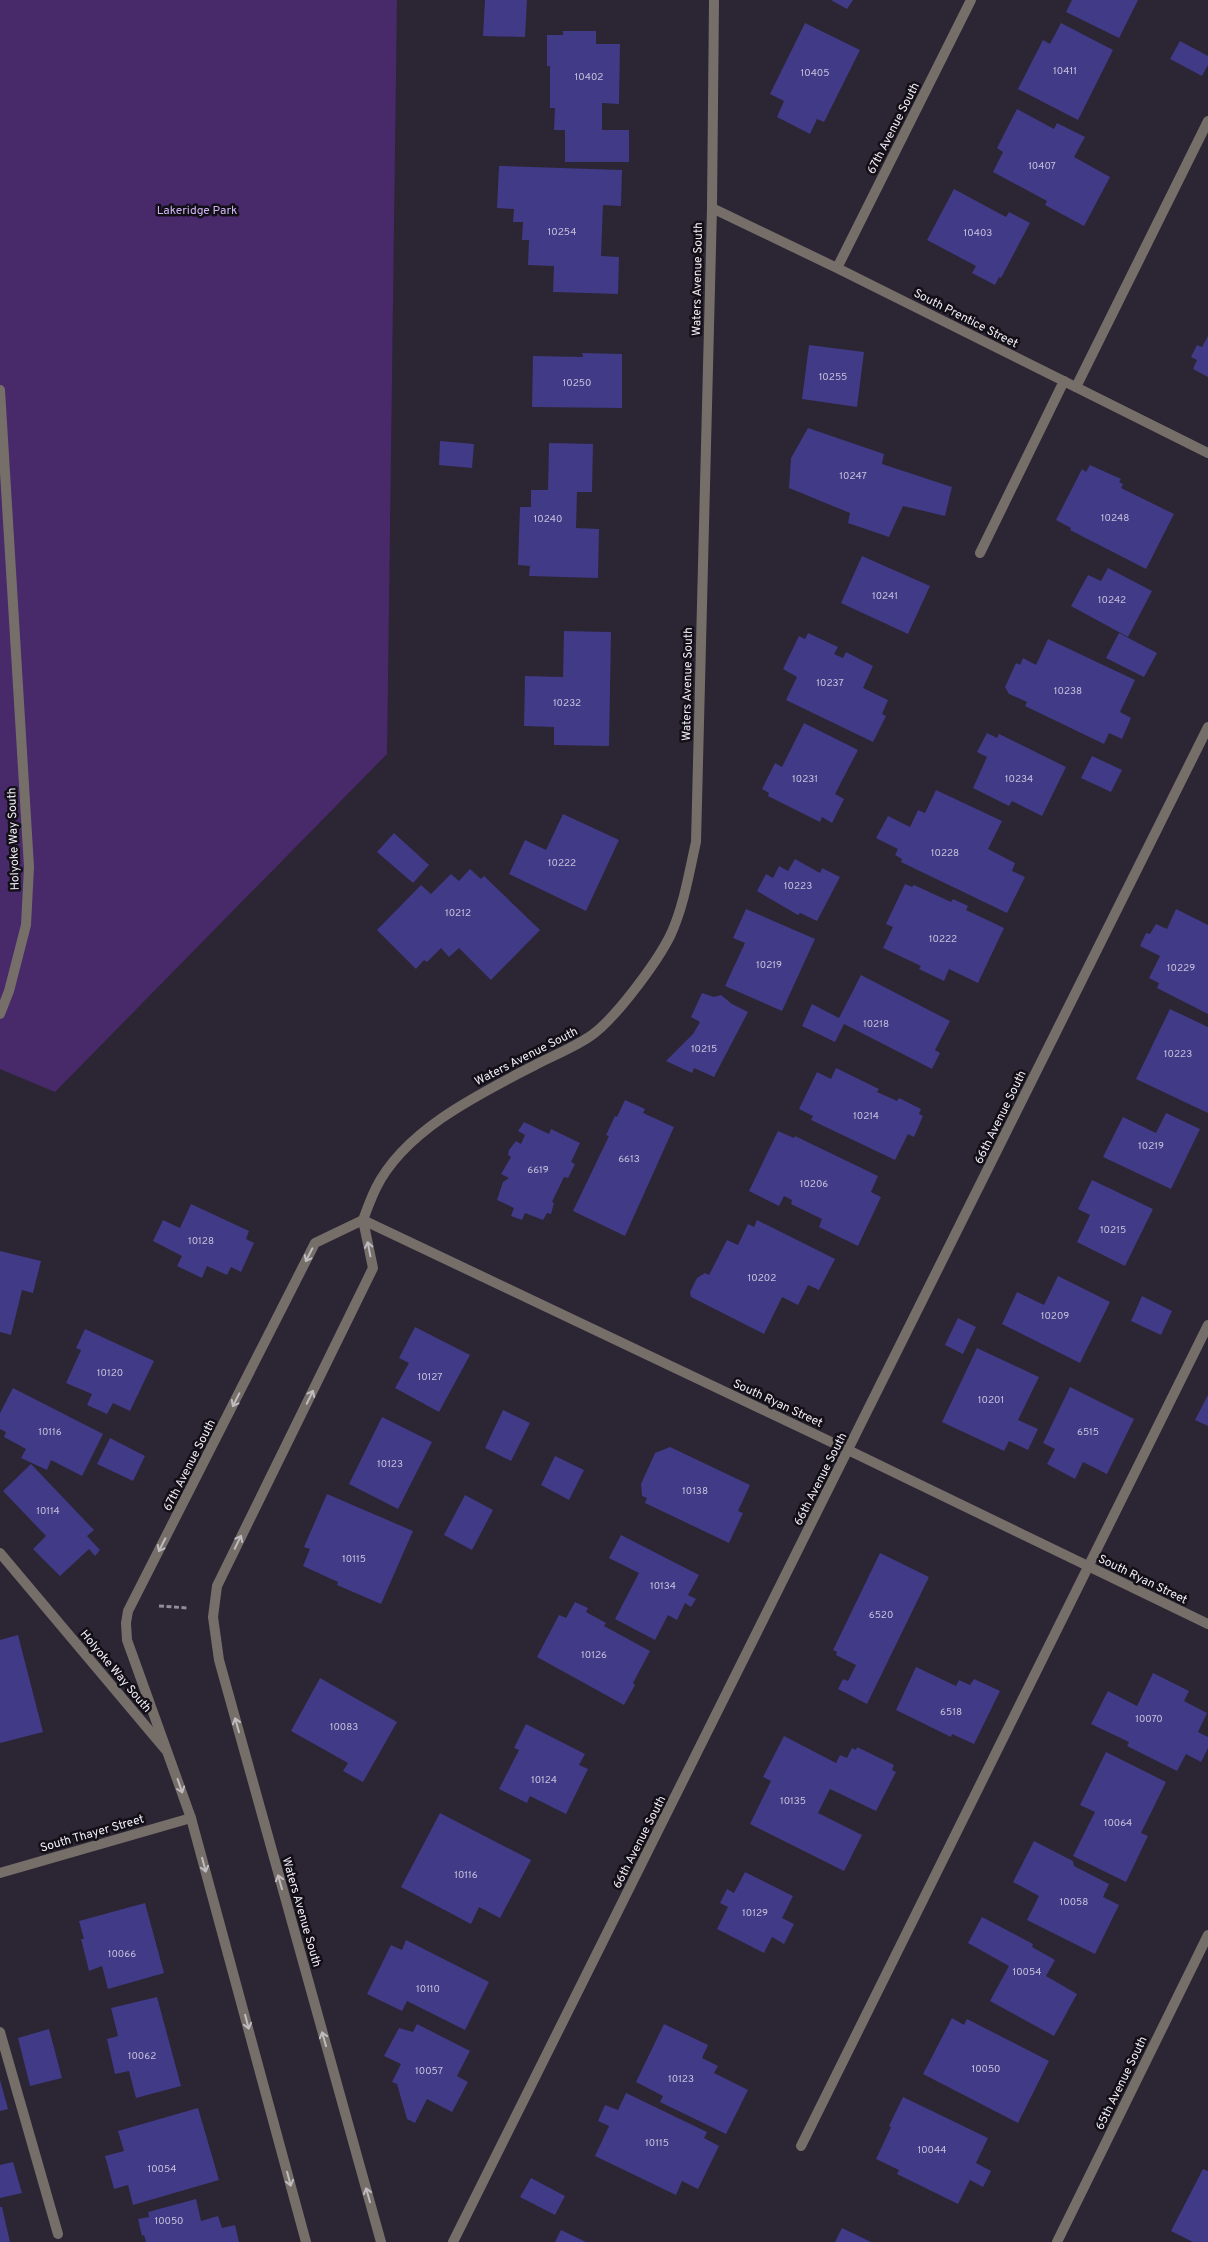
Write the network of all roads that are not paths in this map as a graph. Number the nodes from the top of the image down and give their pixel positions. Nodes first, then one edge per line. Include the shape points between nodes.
1 (714, 0) edge
2 (970, 0) edge
3 (1208, 121) edge
4 (712, 208) junction
5 (837, 268) junction
6 (1064, 381) junction
7 (1076, 387) junction
8 (0, 390) edge
9 (1208, 453) edge
10 (980, 553) dead end
11 (1208, 727) edge
12 (0, 1014) edge
13 (363, 1220) junction
14 (1208, 1325) edge
15 (848, 1450) junction
16 (0, 1553) edge
17 (1087, 1566) junction
18 (1208, 1624) edge
19 (169, 1754) junction
20 (191, 1818) junction
21 (0, 1873) edge
22 (1208, 1935) edge
23 (0, 2032) edge
24 (801, 2146) dead end
25 (58, 2234) dead end
26 (306, 2242) edge
27 (381, 2242) edge
28 (453, 2242) edge
29 (1057, 2242) edge

1 - 4 street, Waters Avenue South
2 - 5 street, 67th Avenue South
3 - 7 street
4 - 5 street, South Prentice Street
4 - 13 street, Waters Avenue South via 696,842 686,891 671,934 621,1006 590,1037 480,1094 433,1124 394,1161 376,1187
5 - 6 street, South Prentice Street
6 - 7 street, South Prentice Street
6 - 10 street
7 - 9 street, South Prentice Street
8 - 12 street, Holyoke Way South via 29,867 26,925
11 - 15 street, 66th Avenue South
13 - 15 street, South Ryan Street
13 -> 19 street, 67th Avenue South via 315,1243 128,1611 127,1640
27 -> 13 street, Waters Avenue South via 219,1660 213,1617 217,1586 372,1268
14 - 17 street
15 - 17 street, South Ryan Street
15 - 28 street, 66th Avenue South
16 - 19 street, Holyoke Way South
17 - 18 street, South Ryan Street
17 - 24 street
19 -> 20 street, Holyoke Way South
20 - 21 street, South Thayer Street
20 -> 26 street
22 - 29 street, 65th Avenue South
23 - 25 street

